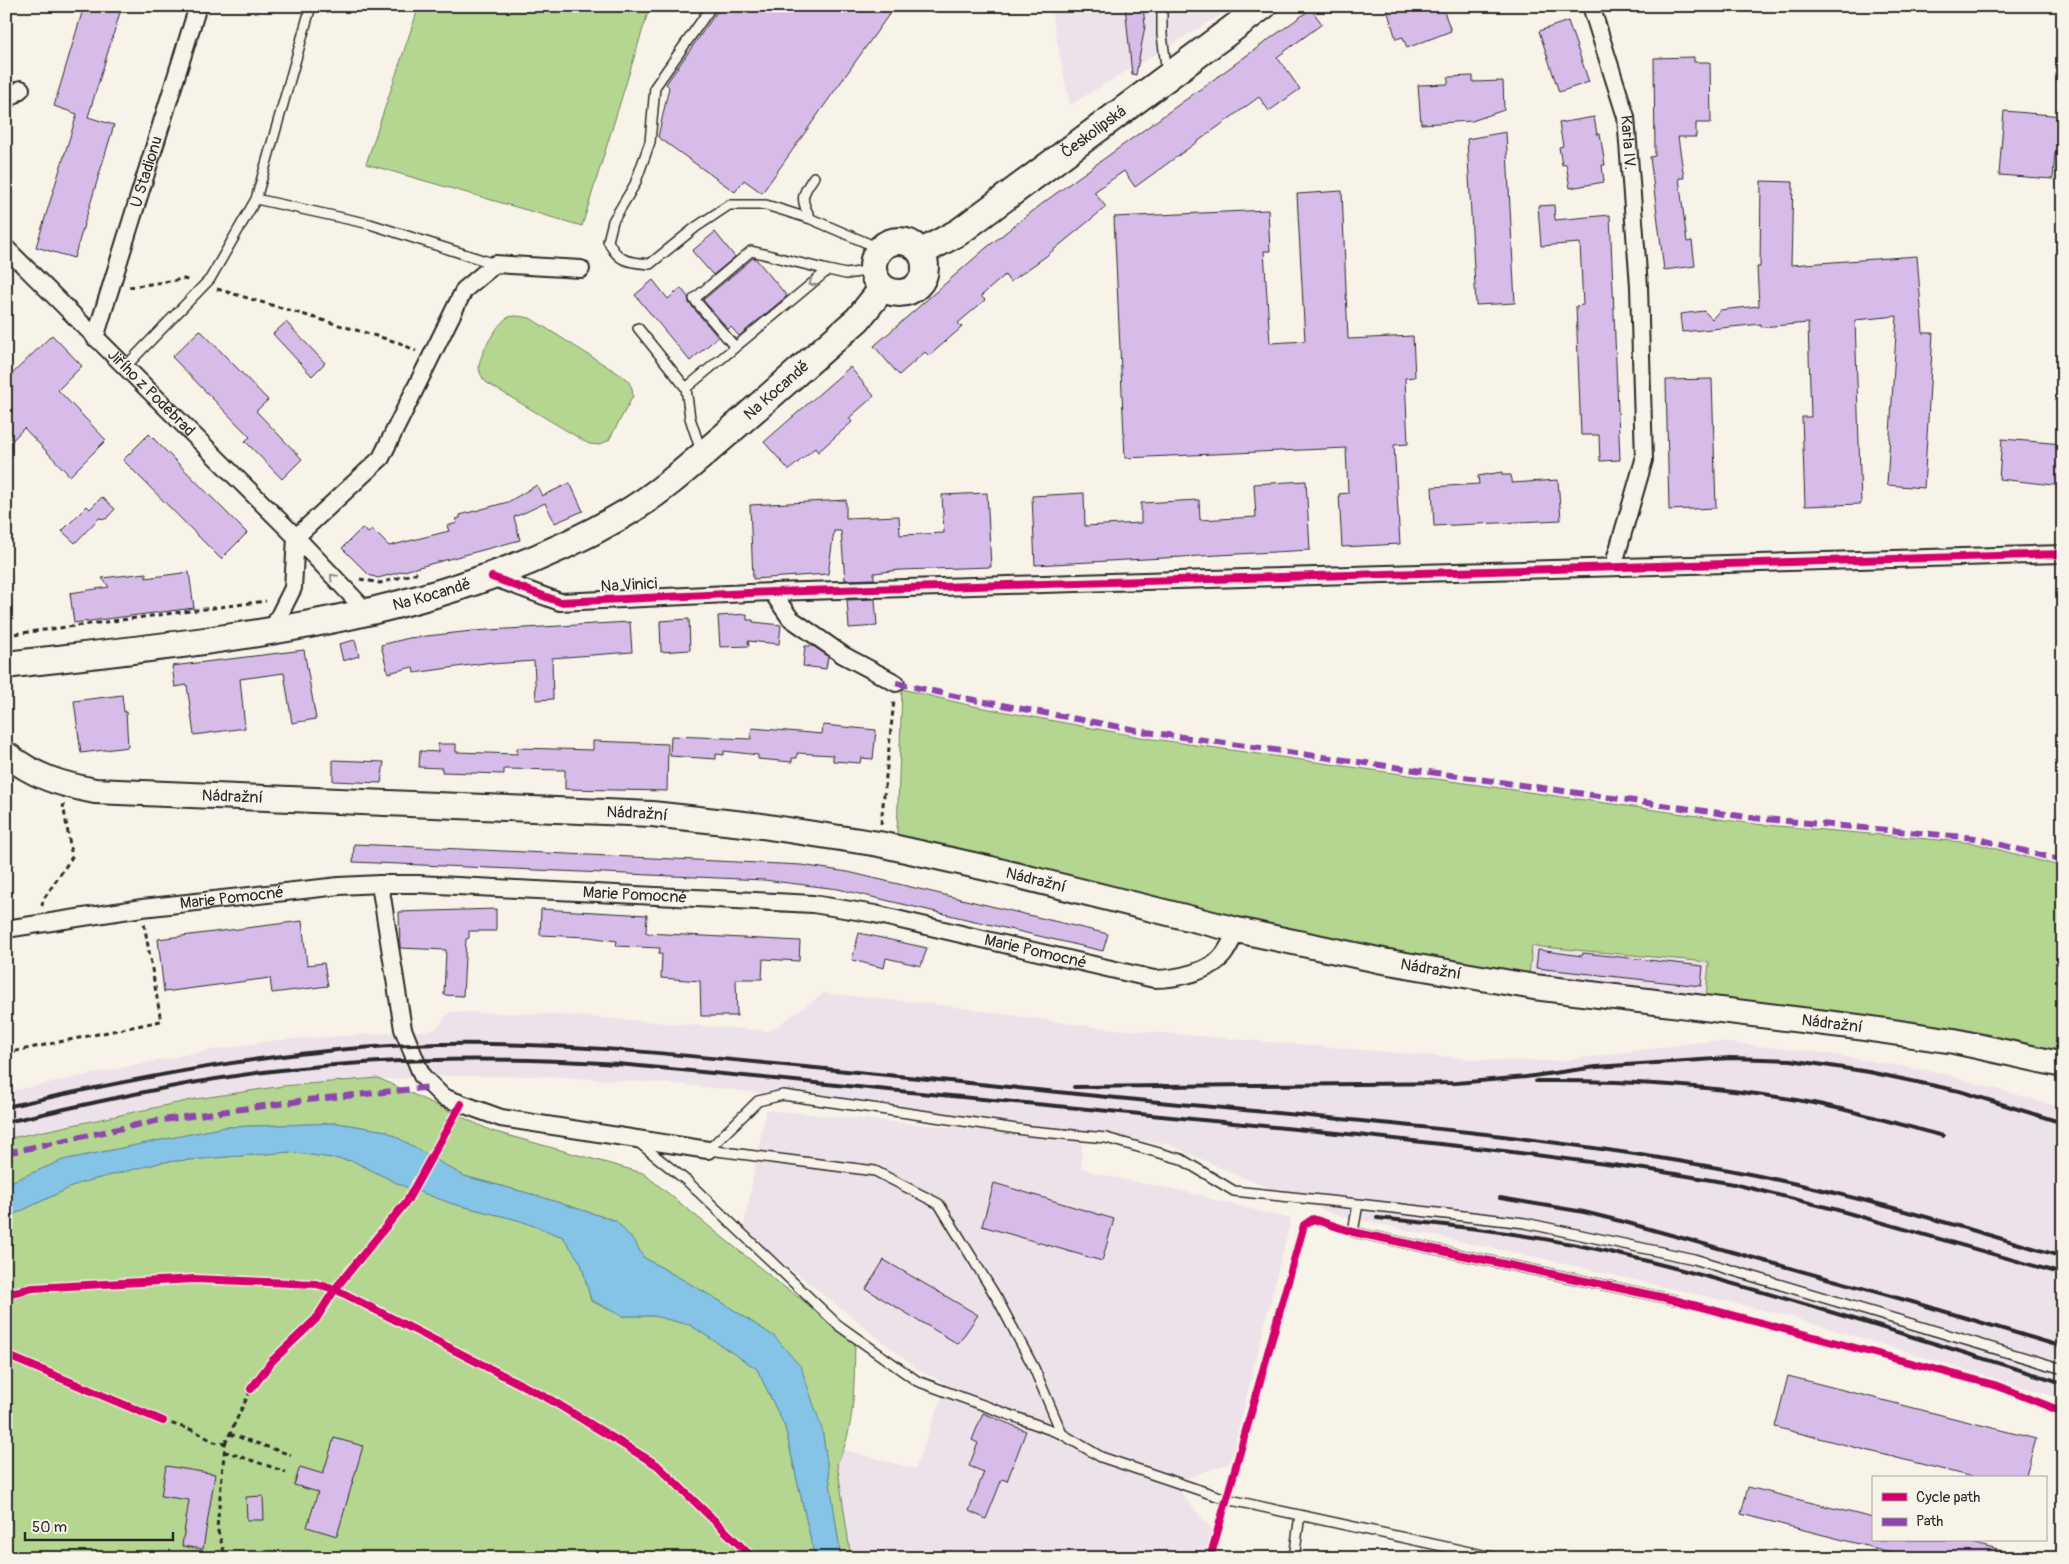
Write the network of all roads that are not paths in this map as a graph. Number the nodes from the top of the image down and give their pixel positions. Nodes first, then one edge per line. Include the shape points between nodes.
1 (198, 6) edge
2 (311, 6) edge
3 (712, 6) edge
4 (1162, 6) edge
5 (1263, 6) edge
6 (1591, 6) edge
7 (1167, 76) junction
8 (21, 89) dead end
9 (6, 101) edge
10 (814, 177) dead end
11 (256, 199) junction
12 (811, 219) junction
13 (6, 248) edge
14 (922, 252) junction
15 (494, 264) junction
16 (581, 269) dead end
17 (879, 269) junction
18 (828, 270) junction
19 (638, 328) dead end
20 (95, 338) junction
21 (735, 347) junction
22 (124, 368) junction
23 (686, 388) junction
24 (702, 456) junction
25 (296, 537) junction
26 (2063, 554) edge
27 (1613, 567) junction
28 (492, 577) junction
29 (772, 592) junction
30 (367, 612) junction
31 (271, 632) junction
32 (6, 665) edge
33 (896, 683) road end
34 (6, 754) edge
35 (380, 884) junction
36 (6, 929) edge
37 (1237, 930) junction
38 (2063, 1065) edge
39 (636, 1140) junction
40 (708, 1150) junction
41 (1358, 1204) junction
42 (1675, 1300) dead end
43 (2063, 1368) edge
44 (1062, 1434) junction
45 (1300, 1515) junction
46 (1294, 1558) edge
47 (1497, 1558) edge

1 - 20 street, U Stadionu
2 - 11 lane
3 - 12 lane via 655,87 650,142 635,184 613,221 608,241 614,254 628,262 650,264 729,205 766,205
4 - 7 lane
5 - 7 main road, Českolipská
6 - 27 street, Karla IV. via 1626,117 1639,286 1644,460
7 - 14 main road, Českolipská via 959,232
8 - 9 street
10 - 12 lane via 803,194
11 - 15 lane via 370,224
11 - 22 lane via 210,279
12 - 17 lane
13 - 20 street, Jiřího z Poděbrad
14 - 17 main road via 905,240 892,242
14 - 17 main road via 925,266 915,286 896,293
15 - 16 street
15 - 25 street via 464,290 381,458
17 - 18 lane via 846,274
17 - 24 main road, Na Kocandě via 858,319
18 -> 21 lane
18 - 21 lane via 751,251 694,299
19 - 23 lane
20 - 22 street, Jiřího z Poděbrad
21 - 23 lane
22 - 25 street, Jiřího z Poděbrad
23 - 24 lane via 690,418
24 - 28 main road, Na Kocandě via 623,515 579,539
30 -> 25 street, Jiřího z Poděbrad
25 - 31 street via 294,588
26 - 27 street, Na Vinici
27 - 29 street, Na Vinici
28 - 29 street, Na Vinici via 560,602
28 - 30 main road, Na Kocandě
29 - 33 street via 790,618 843,654
30 - 31 main road, Na Kocandě
31 - 32 main road, Na Kocandě
34 - 37 main road, Nádražní via 25,769 59,784 95,791 652,814 762,826 879,844
35 - 36 street, Marie Pomocné via 142,908
35 - 37 street, Marie Pomocné via 813,904 875,914 1154,980 1196,973 1223,956
35 - 39 street via 403,1029 422,1076 432,1087 443,1097 501,1118
37 - 38 main road, Nádražní via 1383,962 1534,987 1868,1028
39 - 40 street
39 - 44 lane via 688,1182 838,1325 909,1376
40 - 41 lane via 758,1101 783,1095 1031,1131 1106,1138 1181,1159 1234,1191
40 - 44 lane via 875,1171 939,1204 998,1300 1034,1368
41 - 42 lane via 1353,1232
41 - 43 lane via 1525,1223 1694,1260
44 - 45 lane via 1100,1457 1226,1499
45 - 46 lane
45 - 47 lane

